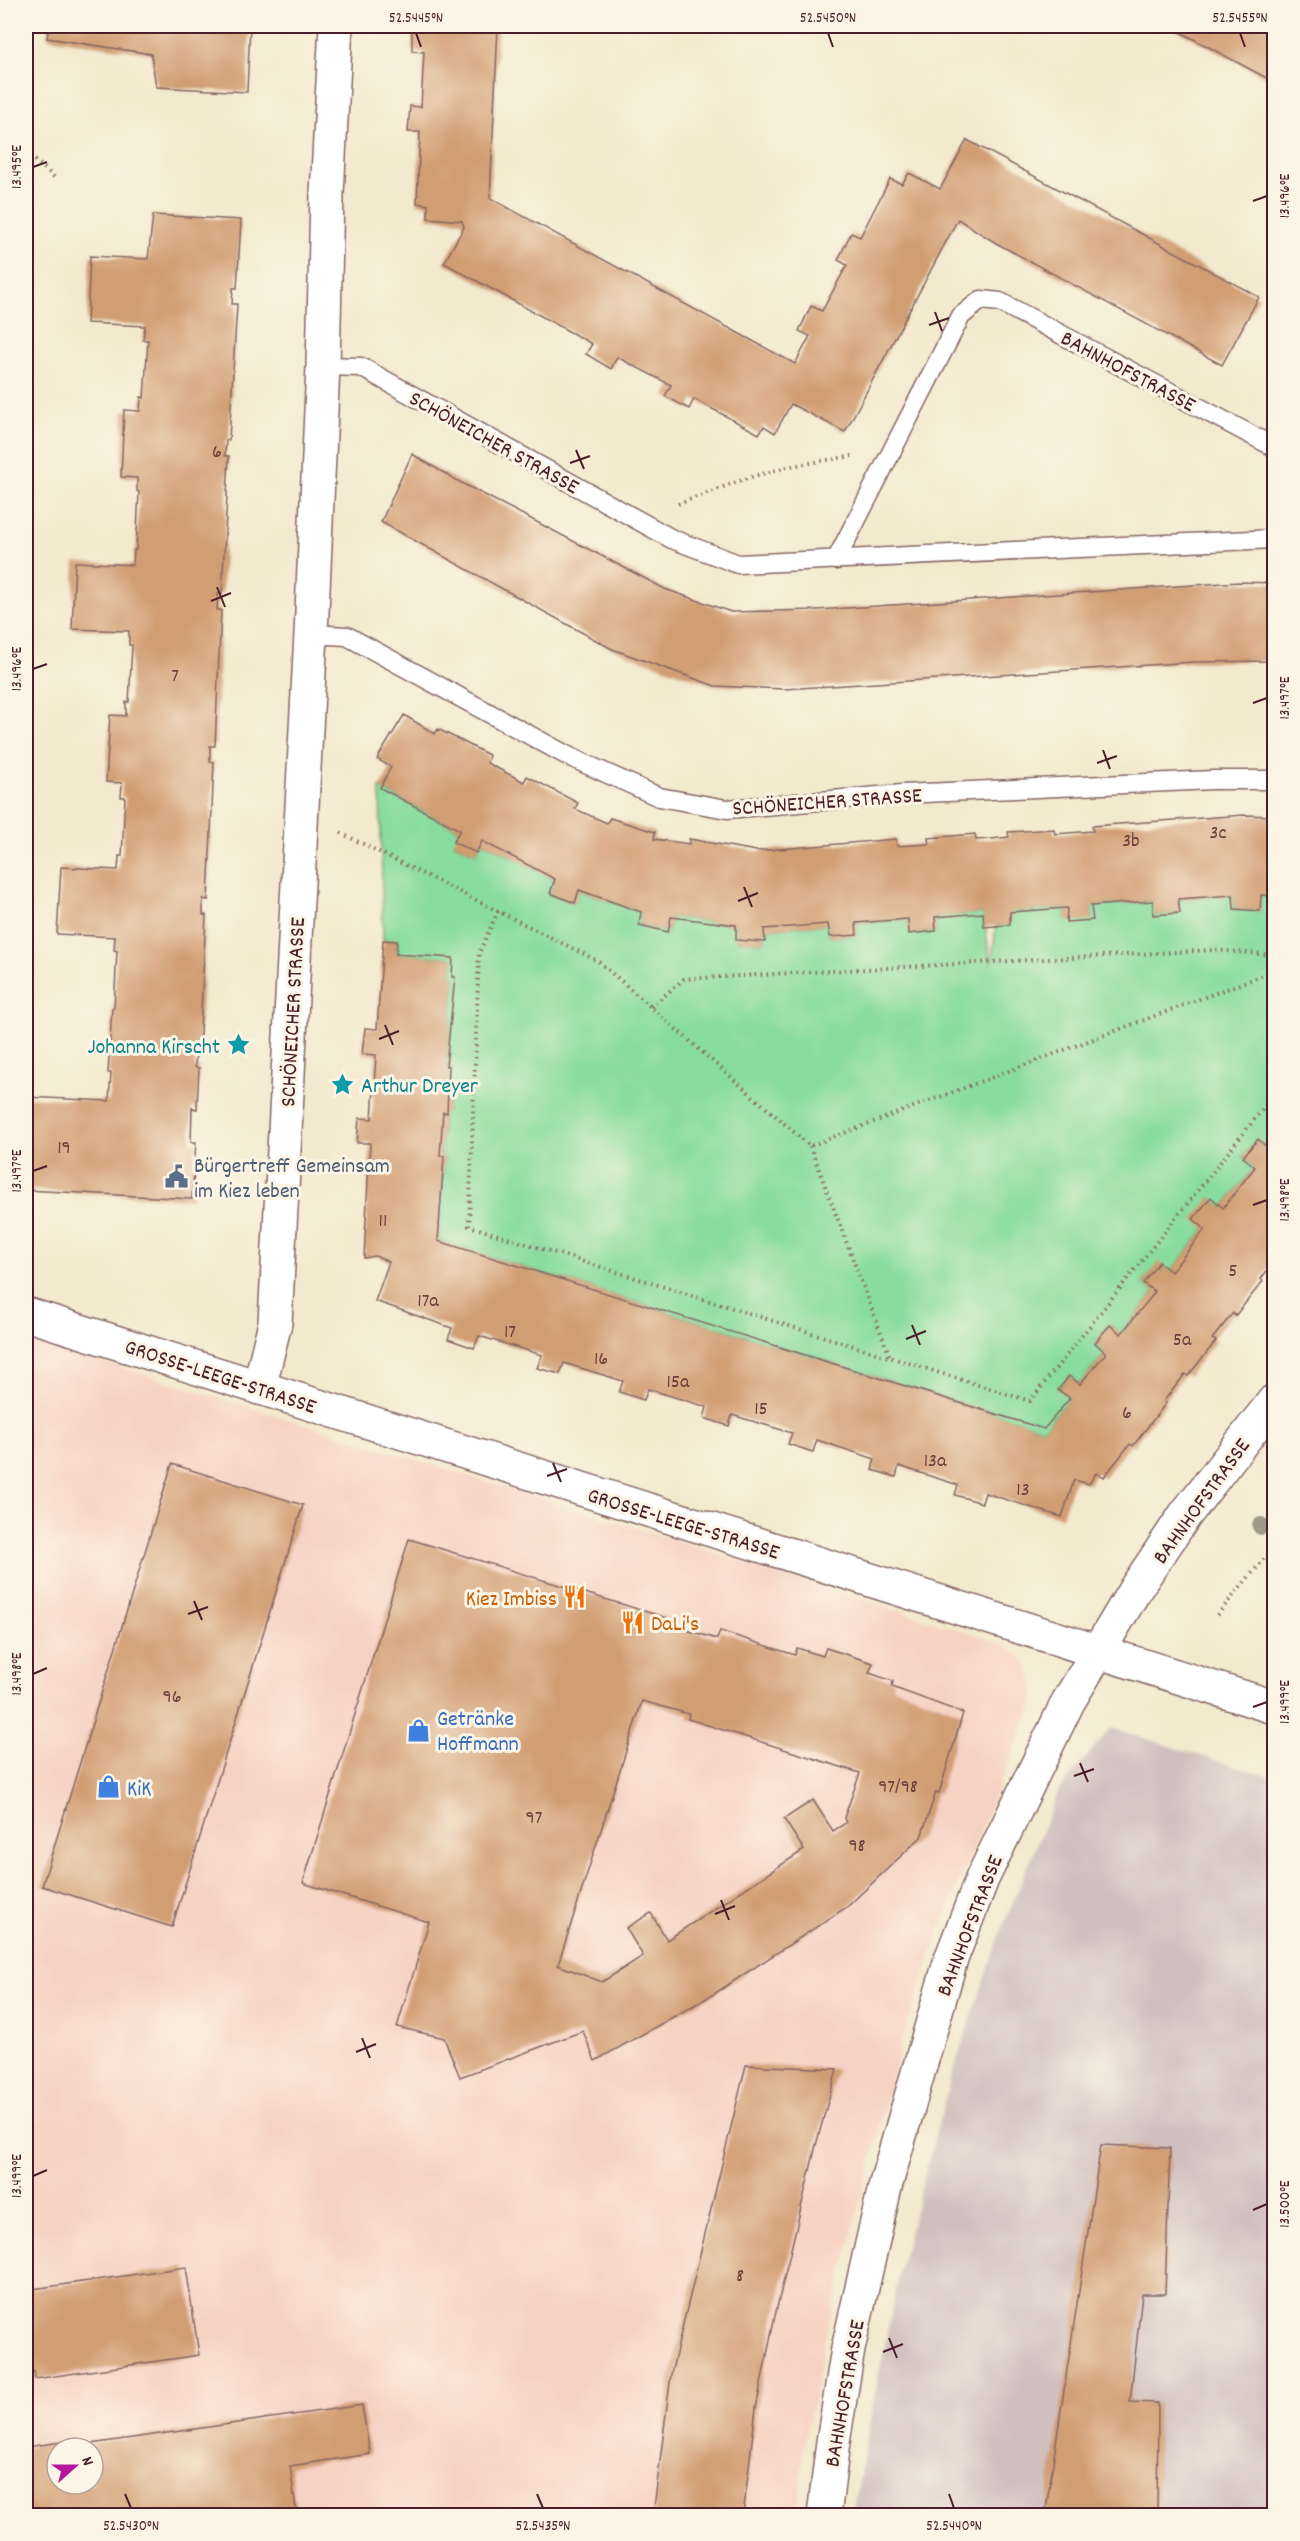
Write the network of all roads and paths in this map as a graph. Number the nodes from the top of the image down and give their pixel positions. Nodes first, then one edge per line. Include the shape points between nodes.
1 (336, 26) edge
2 (26, 152) edge
3 (54, 177) dead end
4 (323, 366) junction
5 (1275, 447) edge
6 (888, 459) junction
7 (645, 524) junction
8 (1275, 539) edge
9 (836, 560) junction
10 (311, 634) junction
11 (1275, 780) edge
12 (338, 831) dead end
13 (498, 911) junction
14 (1275, 955) edge
15 (1275, 971) edge
16 (651, 1007) junction
17 (1275, 1095) edge
18 (810, 1146) junction
19 (26, 1314) edge
20 (890, 1357) junction
21 (259, 1388) junction
22 (1275, 1401) edge
23 (1275, 1547) edge
24 (1217, 1615) dead end
25 (1099, 1651) junction
26 (1275, 1707) edge
27 (824, 2516) edge

1 - 4 street, SCHÖNEICHER STRASSE
2 - 3 path
4 - 7 lane, SCHÖNEICHER STRASSE via 361,367
4 - 10 street, SCHÖNEICHER STRASSE
5 - 6 lane, BAHNHOFSTRASSE via 1000,302 981,300 961,316
6 - 7 path via 866,454 769,472 658,511
6 - 9 lane
7 - 9 lane, SCHÖNEICHER STRASSE via 672,539 738,564
8 - 9 lane, SCHÖNEICHER STRASSE
10 - 11 lane, SCHÖNEICHER STRASSE via 347,636 568,756 659,797 727,809 902,794
10 - 21 street, SCHÖNEICHER STRASSE via 275,1323
12 - 13 path
13 - 16 path via 598,961
13 - 20 path via 480,953 469,1226
14 - 16 path via 1213,951 684,979
15 - 18 path
16 - 18 path
17 - 20 path via 1030,1401
18 - 20 path
19 - 21 street, GROSSE-LEEGE-STRASSE
21 - 25 street, GROSSE-LEEGE-STRASSE
22 - 25 street, BAHNHOFSTRASSE via 1185,1515
23 - 24 path
25 - 26 street, GROSSE-LEEGE-STRASSE
25 - 27 street, BAHNHOFSTRASSE via 1068,1702 982,1880 951,1959 885,2187 848,2349

